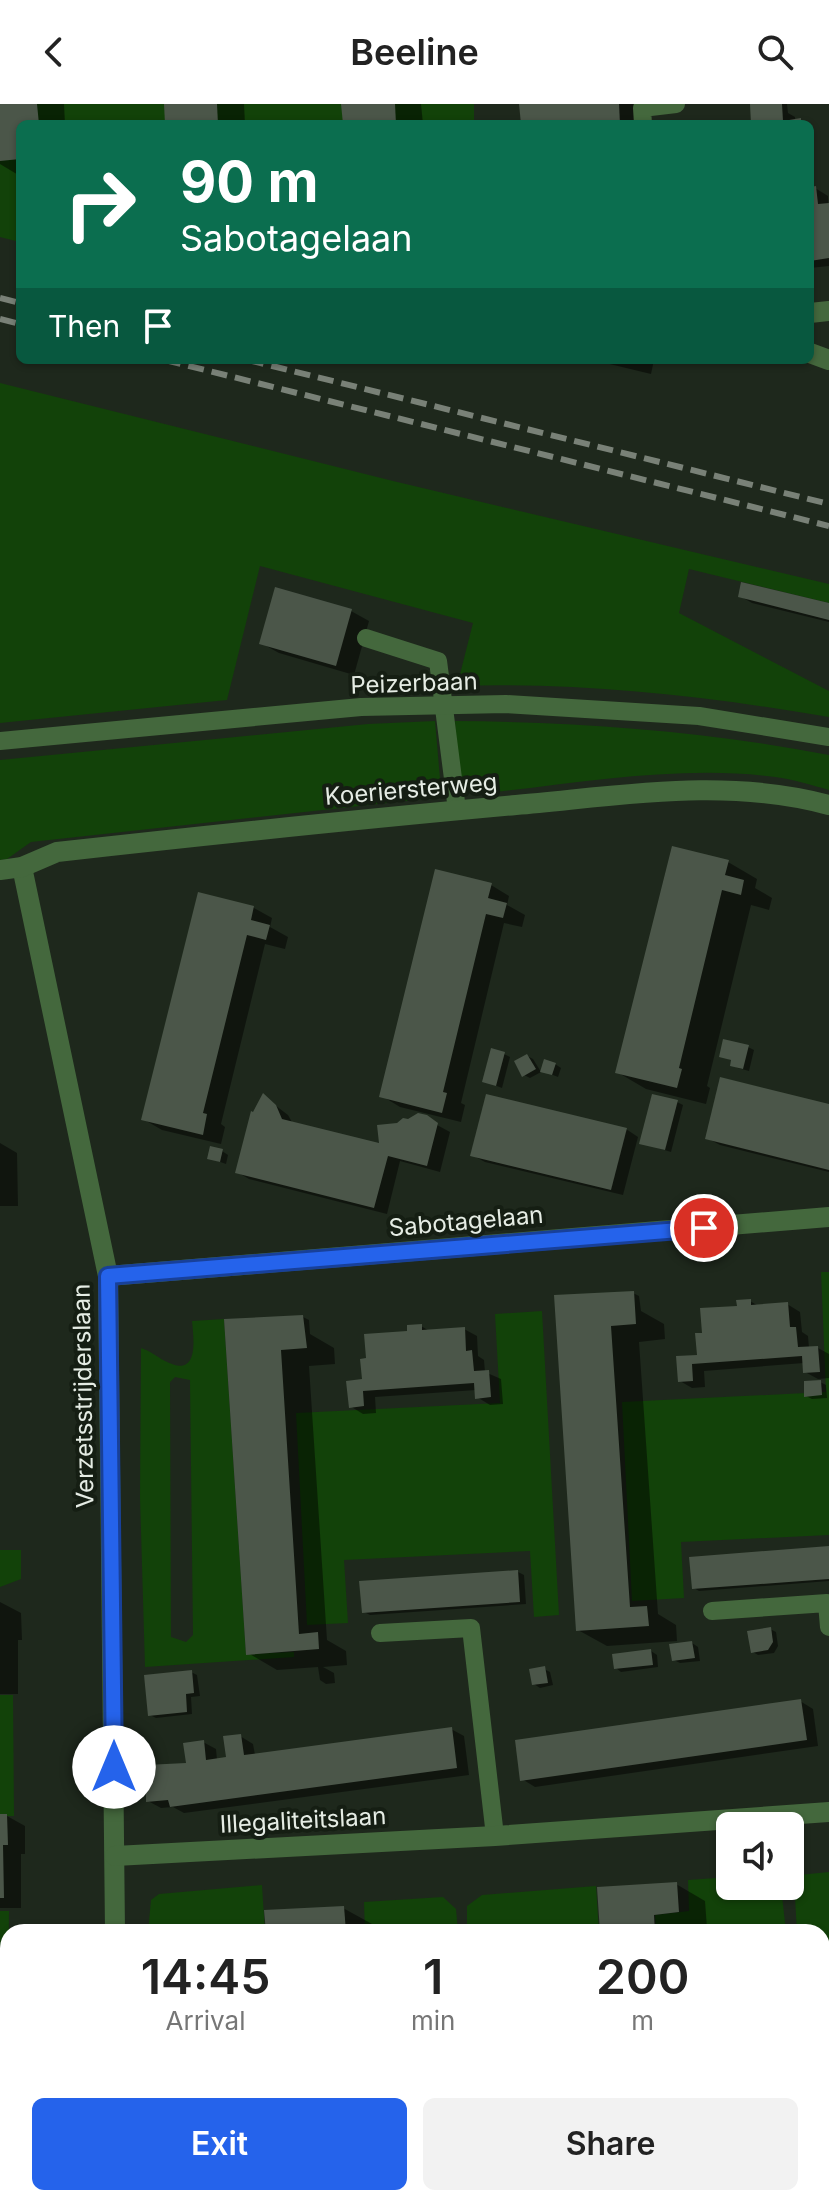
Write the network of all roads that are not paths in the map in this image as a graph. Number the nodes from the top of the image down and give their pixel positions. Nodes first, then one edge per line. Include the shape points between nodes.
1 (676, 104) edge
2 (643, 120) edge
3 (366, 638) dead end
4 (443, 705) junction
5 (829, 737) edge
6 (0, 741) edge
7 (829, 805) edge
8 (457, 810) junction
9 (22, 867) junction
10 (0, 870) edge
11 (829, 1217) edge
12 (108, 1276) junction
13 (712, 1611) dead end
14 (829, 1627) edge
15 (380, 1633) dead end
16 (829, 1812) edge
17 (495, 1836) junction
18 (115, 1856) junction
19 (115, 1924) edge

1 - 2 lane via 642,108
3 - 4 lane via 438,661
4 - 5 lane, Peizerbaan via 673,714
4 - 6 lane, Peizerbaan via 361,707
4 - 8 lane
7 - 8 street, Koeriersterweg via 735,789
8 - 9 street, Koeriersterweg via 57,852
9 - 10 street, Koeriersterweg
9 - 12 street, Verzetsstrijderslaan
11 - 12 street, Sabotagelaan
12 - 18 street, Verzetsstrijderslaan
13 - 14 lane via 827,1603
15 - 17 lane via 471,1628
16 - 17 street, Illegaliteitslaan
17 - 18 street, Illegaliteitslaan
18 - 19 street, Verzetsstrijderslaan

